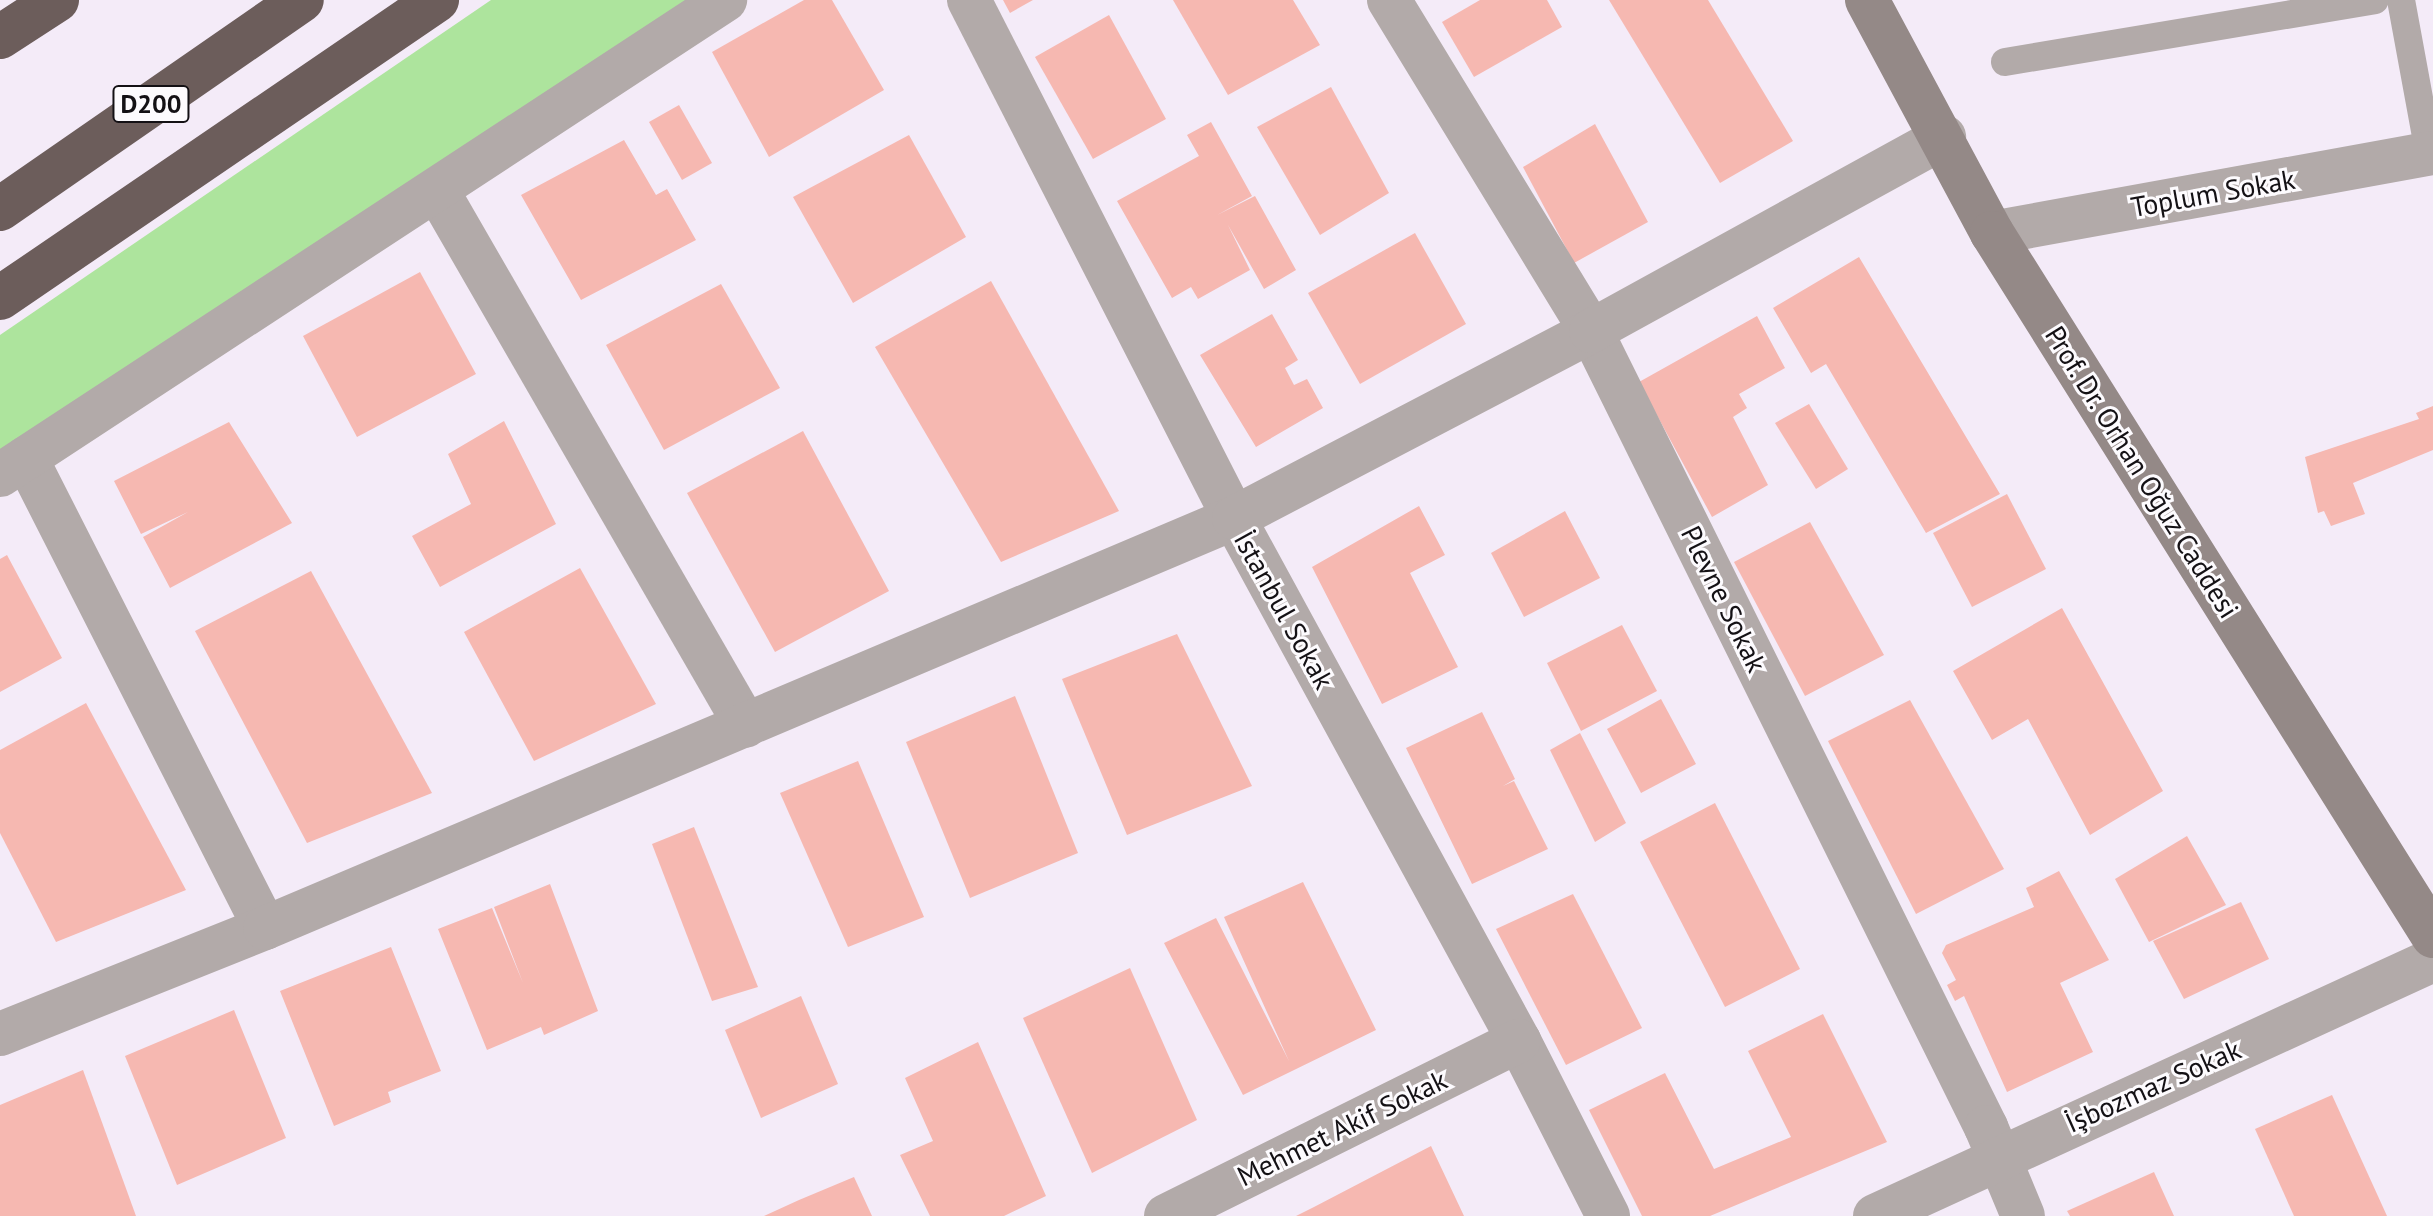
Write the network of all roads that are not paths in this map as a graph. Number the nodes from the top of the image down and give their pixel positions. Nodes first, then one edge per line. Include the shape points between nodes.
1 (57, 0) edge
2 (302, 0) edge
3 (437, 0) edge
4 (725, 0) edge
5 (969, 0) edge
6 (1389, 0) edge
7 (1867, 0) edge
8 (2375, 0) edge
9 (2401, 0) edge
10 (0, 37) edge
11 (2005, 62) dead end
12 (1944, 137) junction
13 (2431, 153) edge
14 (438, 192) junction
15 (0, 209) edge
16 (1992, 233) junction
17 (0, 298) edge
18 (1591, 331) junction
19 (13, 467) edge
20 (1234, 518) junction
21 (746, 726) junction
22 (265, 928) junction
23 (2433, 936) edge
24 (2433, 960) edge
25 (0, 1034) edge
26 (1519, 1041) junction
27 (1998, 1155) junction
28 (1166, 1216) edge
29 (1608, 1216) edge
30 (1875, 1216) edge
31 (2023, 1216) edge

1 - 10 highway
2 - 15 highway, D200
3 - 17 highway
4 - 14 street
5 - 20 street, İstanbul Sokak
6 - 18 street, Plevne Sokak
7 - 12 main road, Prof. Dr. Orhan Oğuz Caddesi
8 - 11 lane
9 - 13 lane
12 - 16 main road, Prof. Dr. Orhan Oğuz Caddesi
12 - 18 street
13 - 16 street, Toplum Sokak
14 - 19 street
14 - 21 street
16 - 23 main road, Prof. Dr. Orhan Oğuz Caddesi
18 - 20 street
18 - 27 street, Plevne Sokak
19 - 22 street
20 - 21 street
20 - 26 street, İstanbul Sokak
21 - 22 street
22 - 25 street
24 - 27 street, İşbozmaz Sokak
26 - 28 street, Mehmet Akif Sokak
26 - 29 street, İstanbul Sokak
27 - 30 street, İşbozmaz Sokak
27 - 31 street, Plevne Sokak

